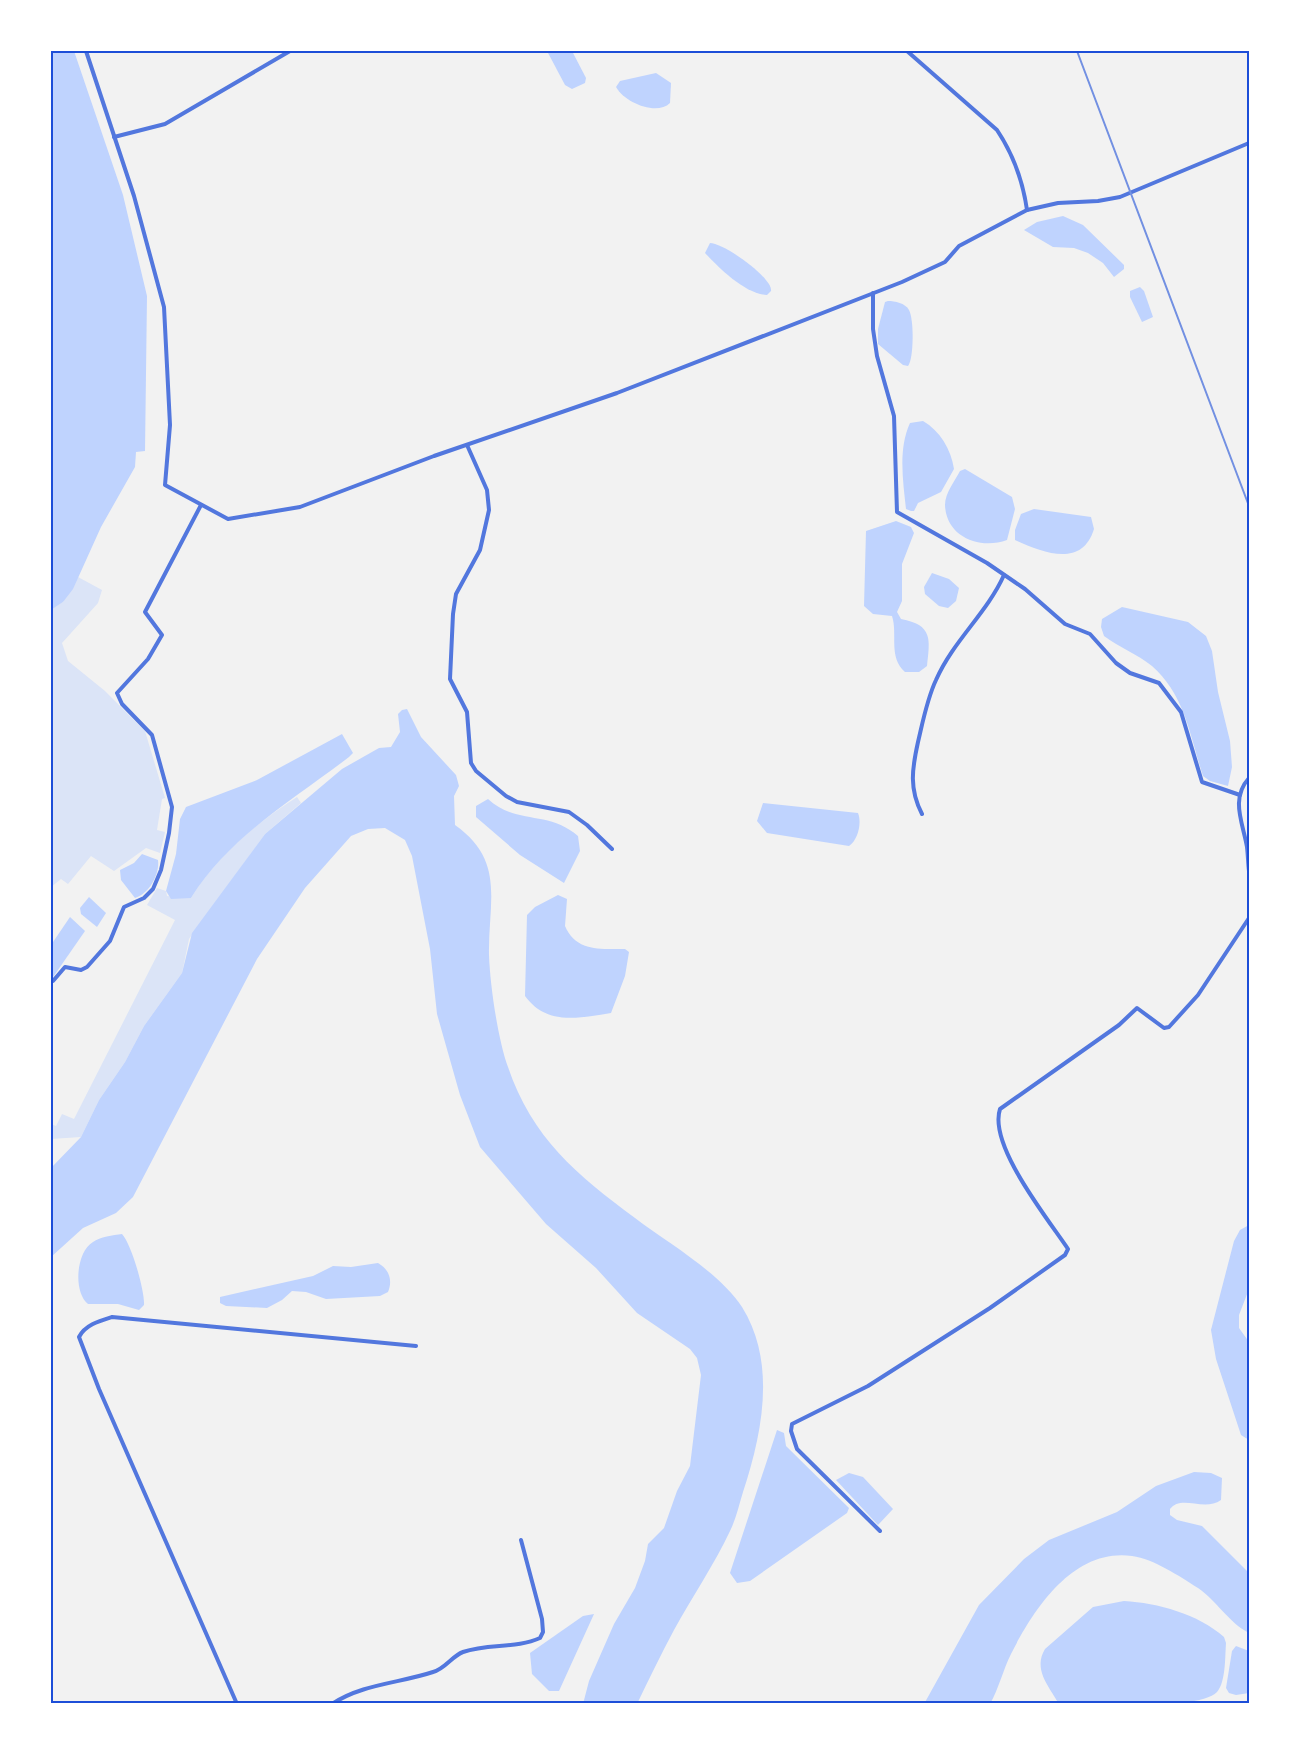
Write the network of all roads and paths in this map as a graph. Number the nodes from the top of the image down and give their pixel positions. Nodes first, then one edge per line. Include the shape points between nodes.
1 (86, 51) edge
2 (290, 51) edge
3 (907, 51) edge
4 (114, 137) junction
5 (1249, 143) edge
6 (1027, 210) junction
7 (873, 292) junction
8 (467, 445) junction
9 (201, 505) junction
10 (1004, 574) junction
11 (1249, 778) edge
12 (1240, 795) junction
13 (922, 814) dead end
14 (612, 849) dead end
15 (1249, 871) edge
16 (1249, 918) edge
17 (53, 981) dead end
18 (416, 1346) dead end
19 (880, 1531) dead end
20 (521, 1540) dead end
21 (237, 1704) edge
22 (332, 1704) edge

1 - 4 street
2 - 4 street via 165,124
3 - 6 street via 997,130 1024,188
4 - 9 street via 164,307 170,424 165,484
5 - 6 street via 1120,197
6 - 7 street via 959,246 945,262
7 - 8 street via 617,393
7 - 10 street via 877,356 894,416 897,512
8 - 9 street via 300,507 232,519
8 - 14 street via 487,490 489,510 480,550 456,594 453,614 450,679 467,712 471,763 506,796 517,802 569,812
9 - 17 street via 145,612 162,635 148,659 117,693 122,704 152,735 170,798 172,814 161,870 148,895 123,909 110,941 87,967 65,967
10 - 12 street via 1065,624 1090,634 1130,673 1159,683 1180,712 1202,782
10 - 13 street via 996,592 945,663 927,701 911,782
11 - 12 street
12 - 15 street via 1238,806
16 - 19 street via 1198,995 1169,1028 1137,1008 1119,1025 1000,1109 998,1127 1005,1148 1068,1249 1065,1256 868,1386 792,1424 797,1449
18 - 21 street via 112,1317 87,1326 80,1334 99,1389
20 - 22 street via 542,1619 540,1638 463,1652 435,1672 354,1693

